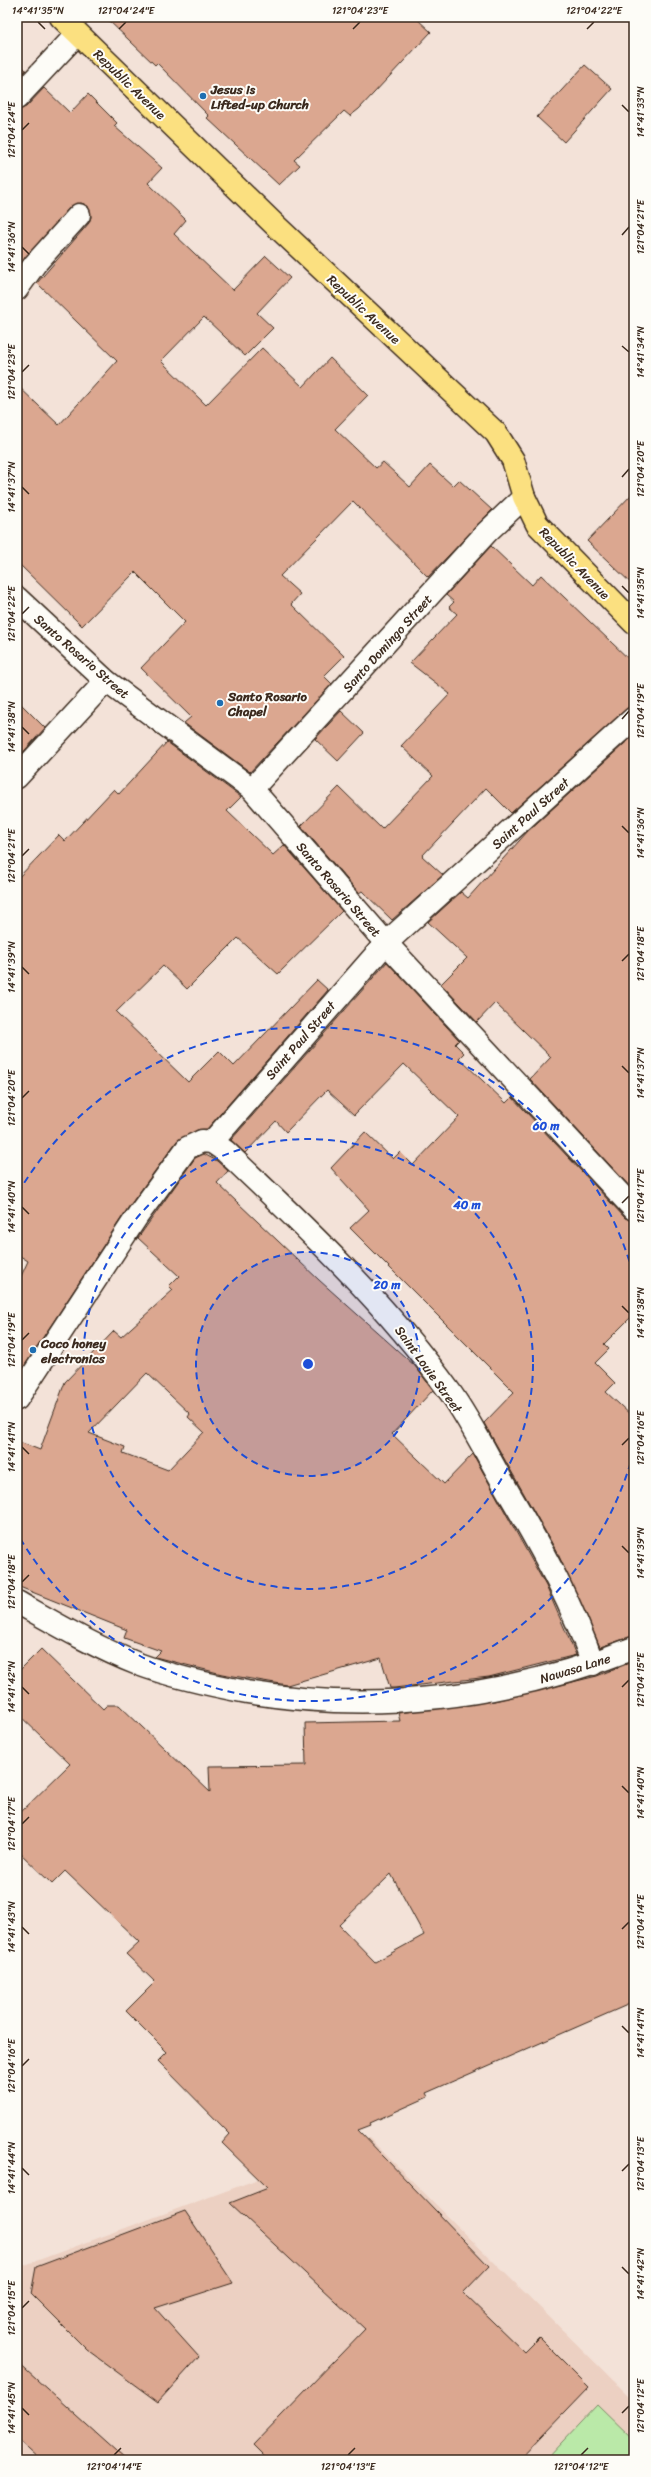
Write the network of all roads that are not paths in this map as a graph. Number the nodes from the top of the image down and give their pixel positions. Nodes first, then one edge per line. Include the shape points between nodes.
1 (60, 17) edge
2 (77, 34) junction
3 (17, 98) edge
4 (79, 215) dead end
5 (17, 289) edge
6 (524, 498) junction
7 (17, 598) edge
8 (634, 623) edge
9 (106, 680) junction
10 (634, 718) edge
11 (17, 777) edge
12 (252, 789) junction
13 (386, 943) junction
14 (212, 1142) junction
15 (634, 1209) edge
16 (17, 1399) edge
17 (17, 1602) edge
18 (634, 1648) edge
19 (593, 1664) junction

1 - 2 main road, Republic Avenue
2 - 3 street
2 - 6 main road, Republic Avenue via 496,433 513,460
4 - 5 street via 34,264
6 - 8 main road, Republic Avenue via 537,524 554,544
6 - 12 street, Santo Domingo Street via 487,532
7 - 9 street, Santo Rosario Street
9 - 11 street
9 - 12 street, Santo Rosario Street
10 - 13 street, Saint Paul Street
12 - 13 street, Santo Rosario Street
13 - 14 street, Saint Paul Street
13 - 15 street, Santo Rosario Street
14 - 16 street via 202,1141 187,1148 138,1216
14 - 19 street, Saint Louie Street via 225,1151 348,1269 398,1326 451,1393 545,1555 583,1636
17 - 19 street, Nawasa Lane via 85,1641 138,1664 211,1685 277,1697 376,1703 454,1696 516,1685
18 - 19 street, Nawasa Lane

